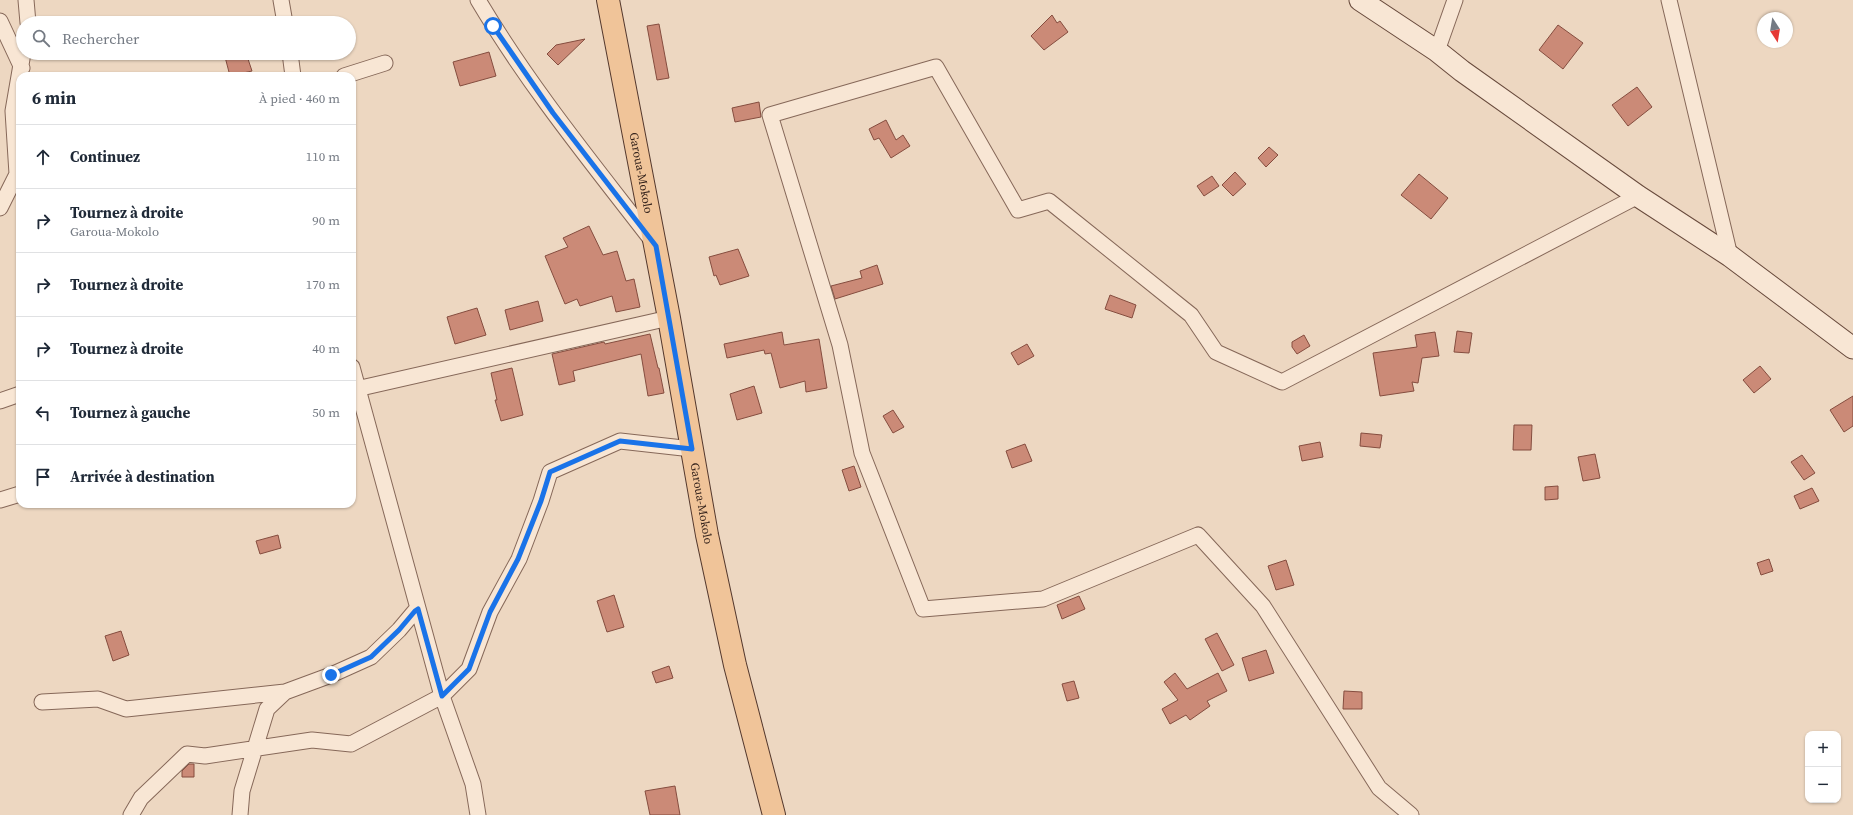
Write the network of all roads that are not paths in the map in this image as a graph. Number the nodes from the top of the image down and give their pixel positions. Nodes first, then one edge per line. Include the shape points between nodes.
1 (26, 0) edge
2 (281, 0) edge
3 (478, 0) edge
4 (608, 0) edge
5 (1360, 0) edge
6 (1455, 0) edge
7 (1669, 0) edge
8 (27, 16) edge
9 (284, 16) edge
10 (0, 21) edge
11 (1437, 51) junction
12 (16, 52) edge
13 (291, 60) edge
14 (385, 63) dead end
15 (292, 72) edge
16 (356, 72) edge
17 (16, 97) edge
18 (16, 142) edge
19 (16, 175) edge
20 (16, 179) edge
21 (0, 180) edge
22 (1638, 196) junction
23 (0, 208) edge
24 (656, 246) junction
25 (1730, 256) junction
26 (669, 318) junction
27 (1853, 348) edge
28 (356, 389) edge
29 (356, 392) edge
30 (16, 395) edge
31 (0, 401) edge
32 (692, 449) junction
33 (16, 495) edge
34 (0, 500) edge
35 (418, 609) junction
36 (285, 692) junction
37 (442, 696) junction
38 (42, 702) dead end
39 (256, 748) junction
40 (131, 815) edge
41 (240, 815) edge
42 (478, 815) edge
43 (774, 815) edge
44 (1411, 815) edge

1 - 8 street
2 - 9 street
3 - 24 street via 553,113
4 - 24 main road, Garoua-Mokolo
5 - 11 main road
6 - 11 street
7 - 25 street
10 - 12 street
11 - 22 main road
13 - 15 street
14 - 16 street
17 - 18 street via 13,111
19 - 21 street
20 - 23 street
22 - 25 main road
22 - 44 street via 1282,382 1216,352 1191,315 1050,201 1018,210 936,67 770,115 840,345 862,453 923,609 1043,599 1198,535 1263,606 1379,788
24 - 26 main road, Garoua-Mokolo
25 - 27 main road
26 - 28 street
26 - 32 main road, Garoua-Mokolo
29 - 35 street
30 - 31 street
32 - 37 street via 620,441 550,472 518,559 490,612 469,669
32 - 43 main road, Garoua-Mokolo via 734,657
33 - 34 street
35 - 36 street via 371,657
35 - 37 street
36 - 38 street via 126,709 98,699
36 - 39 street via 267,709
37 - 39 street via 351,744 312,740
37 - 42 street via 473,784
39 - 40 street via 205,756 187,754 141,798
39 - 41 street via 242,791

